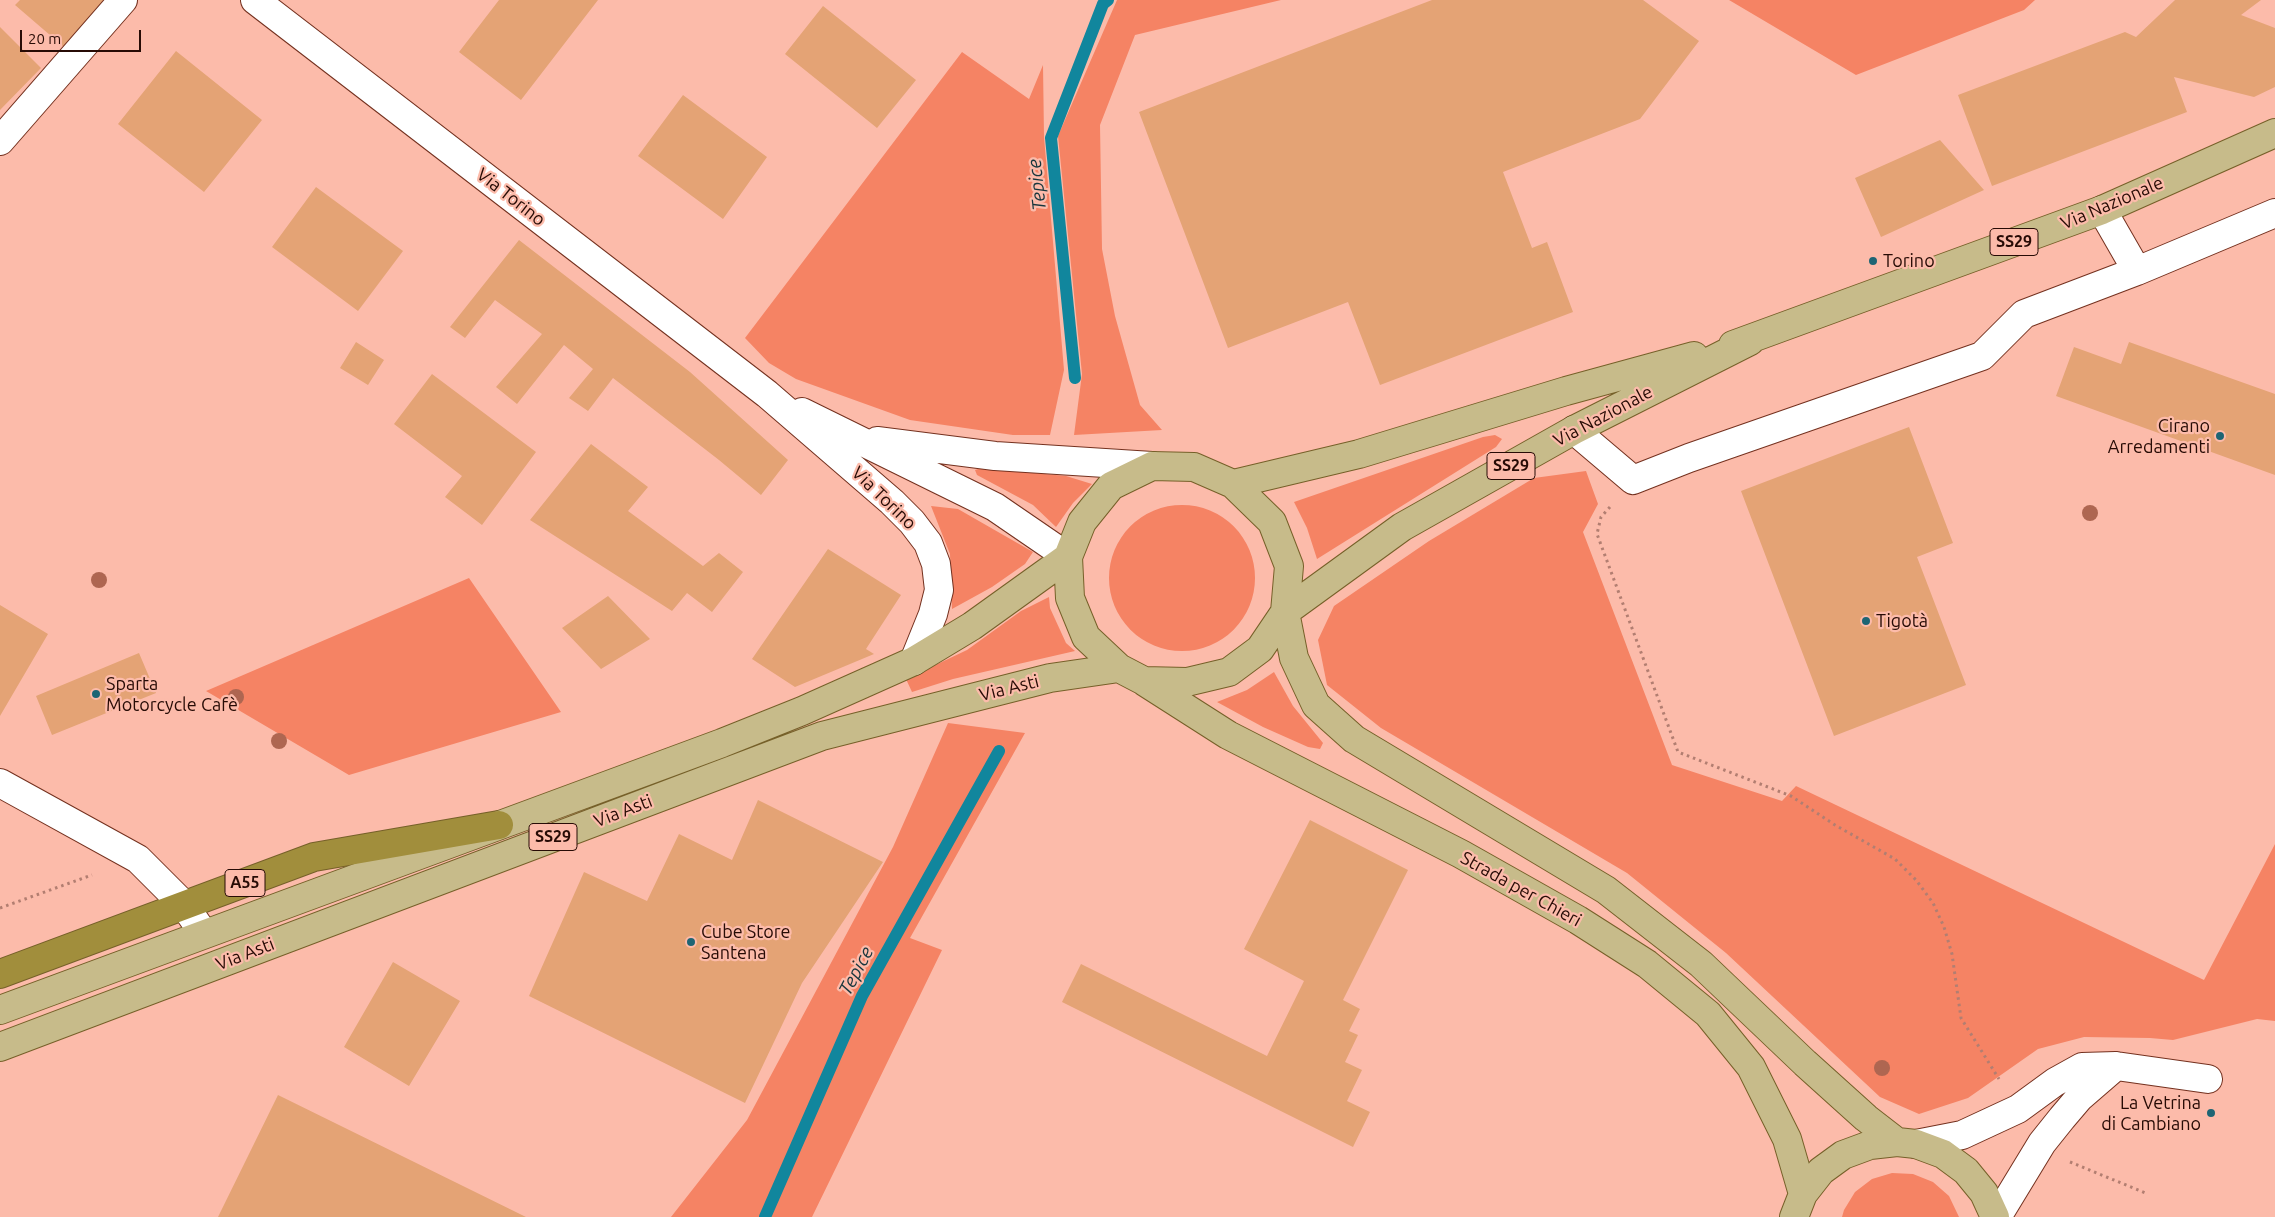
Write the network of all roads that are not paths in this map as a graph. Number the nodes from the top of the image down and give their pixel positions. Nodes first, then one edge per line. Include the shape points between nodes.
1 (123, 0) edge
2 (255, 0) edge
3 (2275, 133) edge
4 (0, 141) edge
5 (2102, 210) junction
6 (2275, 213) edge
7 (2137, 272) junction
8 (1750, 341) junction
9 (767, 394) junction
10 (1574, 430) junction
11 (856, 438) junction
12 (1152, 466) junction
13 (1233, 484) junction
14 (1068, 557) junction
15 (1285, 612) junction
16 (914, 661) junction
17 (1118, 668) junction
18 (1144, 681) junction
19 (0, 783) edge
20 (499, 825) junction
21 (184, 905) junction
22 (204, 934) junction
23 (0, 974) edge
24 (0, 1010) edge
25 (0, 1047) edge
26 (2116, 1066) junction
27 (2208, 1079) dead end
28 (1907, 1143) junction
29 (1798, 1205) edge
30 (1996, 1217) edge

1 - 4 street
2 - 9 street, Via Torino
3 - 5 main road, Via Nazionale / SS29
5 - 7 street
5 - 8 main road, Via Nazionale / SS29
6 - 7 street
7 - 10 street via 2024,314 1982,356 1633,480
8 - 10 main road, Via Nazionale / SS29
8 - 13 main road, Via Nazionale / SS29 via 1566,391 1359,454
9 - 11 street, Via Torino
9 - 16 street, Via Torino via 892,502 928,543 936,564 938,590 933,614
10 - 15 main road, Via Nazionale / SS29 via 1402,527
11 - 12 street, Via Torino via 995,456
11 - 14 street, Via Torino via 995,507
12 - 13 main road, Via Nazionale via 1194,468
12 - 14 main road, Via Nazionale via 1111,486 1082,522
13 - 15 main road, Via Nazionale via 1272,522 1289,566
14 - 16 main road, Via Asti / SS29 via 972,626
14 - 17 main road, Via Nazionale via 1070,598 1086,638
15 - 18 main road, Via Nazionale via 1260,649 1229,672 1187,682
15 - 28 main road via 1294,658 1316,705 1354,739 1606,890 1701,964 1866,1118
16 - 20 main road, Via Asti / SS29 via 802,711
17 - 18 main road, Via Nazionale
17 - 25 main road, Via Asti / SS29 via 1050,678 822,736
18 - 29 main road, Strada per Chieri via 1228,735 1461,854 1578,920 1647,964 1708,1014 1752,1067 1787,1139
19 - 21 street via 138,859
20 - 21 highway, A55 via 314,857
20 - 22 main road, Via Asti / SS29
21 - 22 street
21 - 23 highway, A55
22 - 24 main road, Via Asti / SS29
26 - 27 street
26 - 28 street via 2082,1067 2018,1109 1962,1135
26 - 30 street via 2079,1098 2042,1143
28 - 29 main road via 1870,1145 1843,1155 1821,1171
28 - 30 main road via 1943,1154 1966,1171 1984,1192

